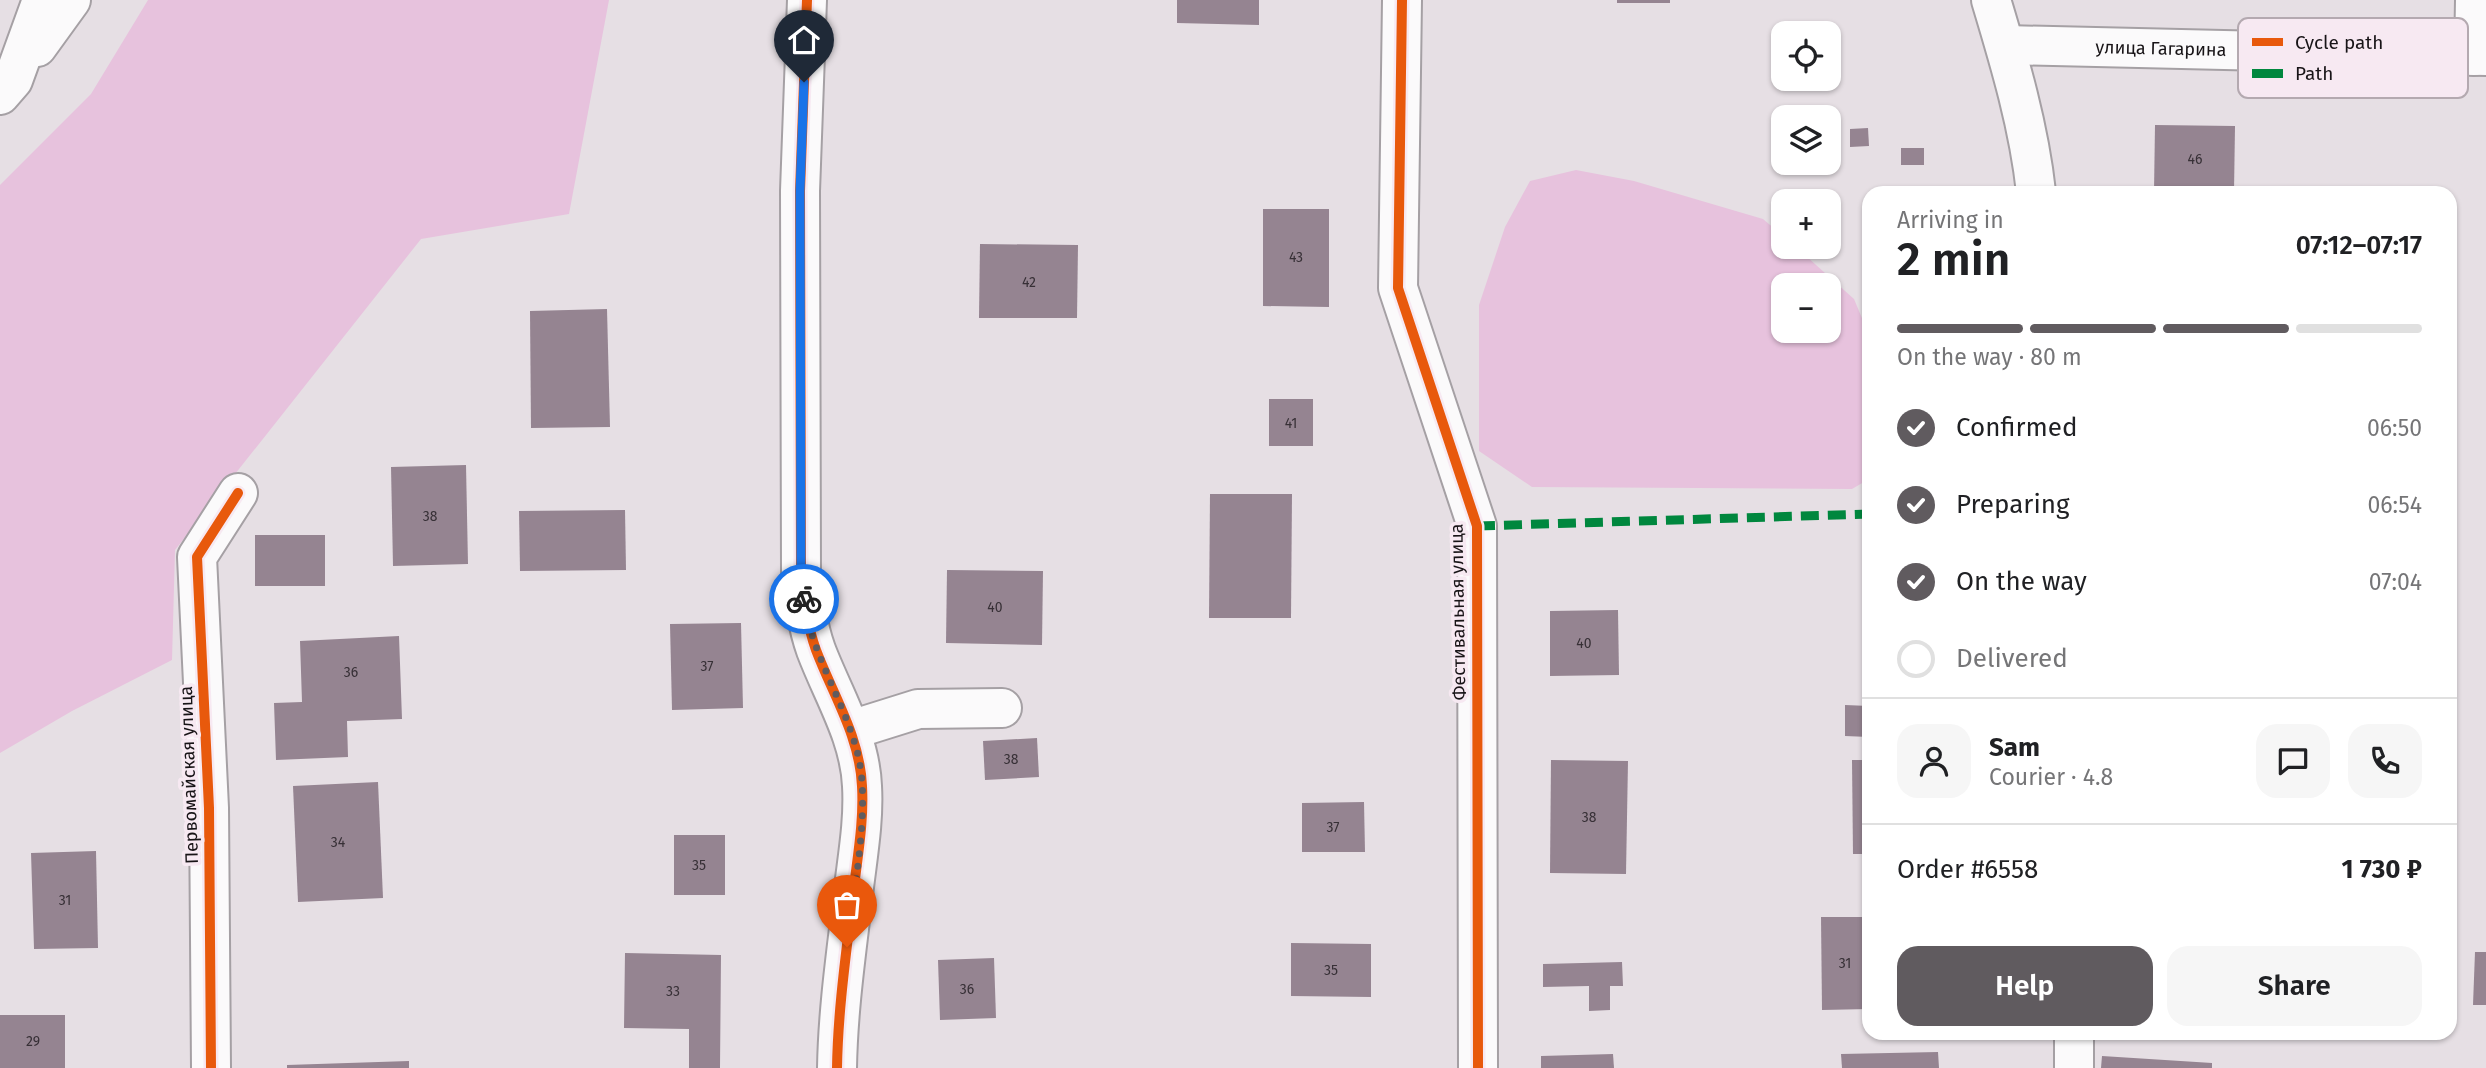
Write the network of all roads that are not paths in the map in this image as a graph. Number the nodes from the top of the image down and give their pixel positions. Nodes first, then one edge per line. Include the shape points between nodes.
1 (41, 0) edge
2 (71, 0) edge
3 (807, 0) edge
4 (1402, 0) edge
5 (1992, 0) edge
6 (2475, 0) edge
7 (2005, 45) junction
8 (2238, 50) edge
9 (2480, 56) edge
10 (6, 88) edge
11 (2035, 186) edge
12 (238, 493) dead end
13 (1002, 708) dead end
14 (851, 730) junction
15 (2074, 1040) edge
16 (211, 1068) edge
17 (837, 1068) edge
18 (1478, 1068) edge
19 (2074, 1068) edge

1 - 10 street
2 - 10 street
3 - 14 street via 800,191 801,572 816,649
4 - 18 street, Фестивальная улица via 1398,288 1477,526
5 - 7 street
6 - 9 street
7 - 8 street, улица Гагарина
7 - 11 street
12 - 16 street, Первомайская улица via 197,557 209,808
13 - 14 street via 918,709
14 - 17 street via 862,787
15 - 19 street

